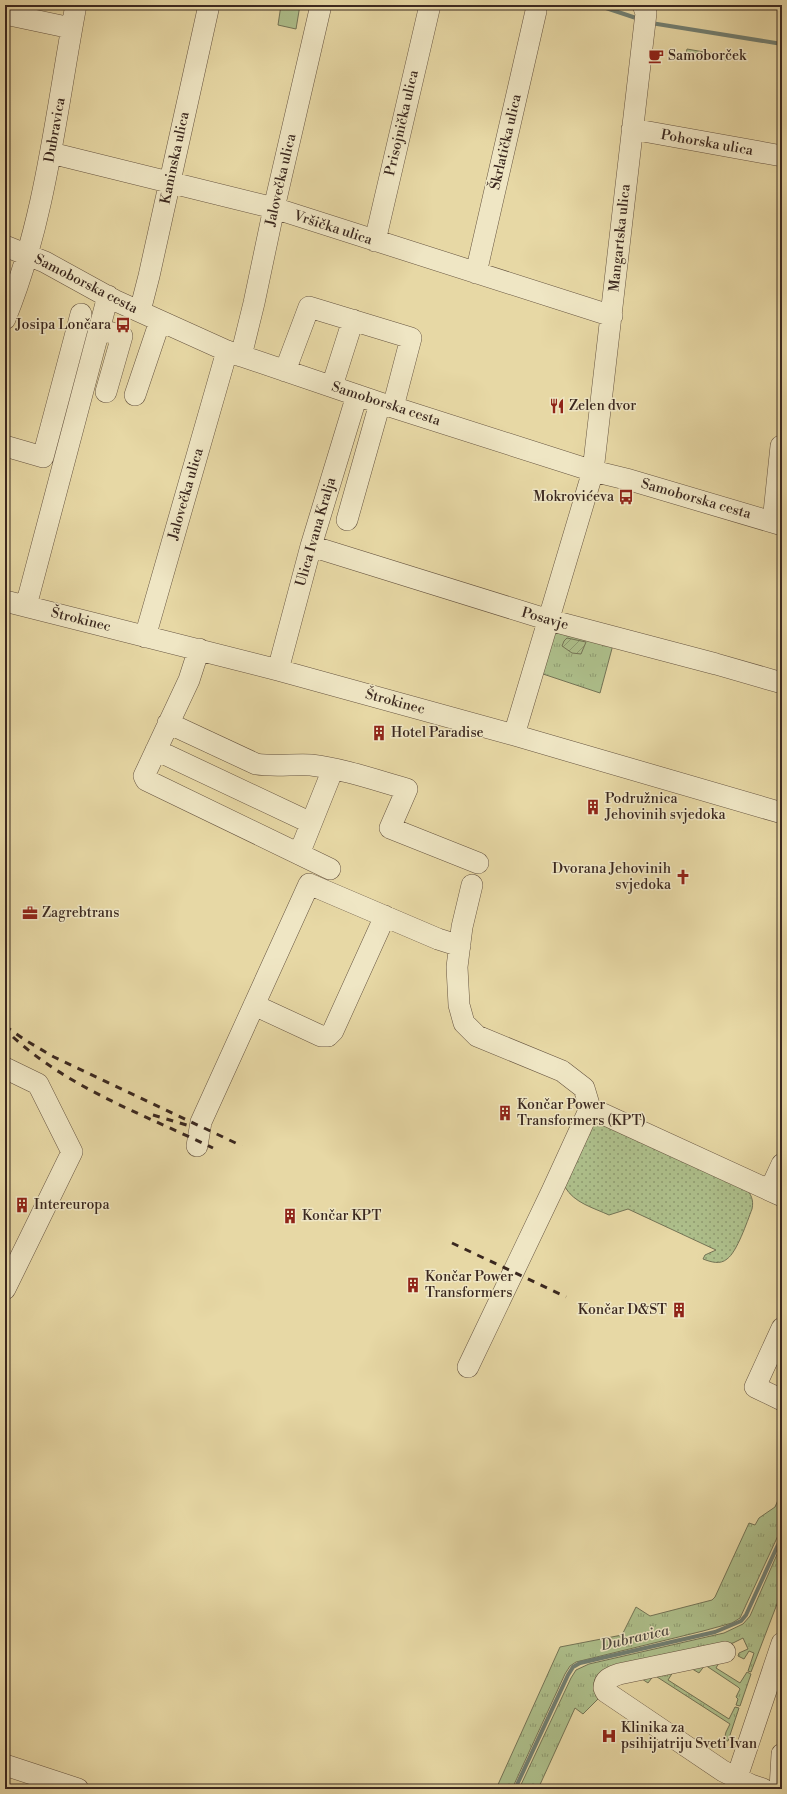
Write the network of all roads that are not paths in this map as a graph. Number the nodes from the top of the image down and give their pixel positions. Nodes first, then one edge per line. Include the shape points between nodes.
1 (76, 5) edge
2 (209, 5) edge
3 (321, 5) edge
4 (430, 5) edge
5 (536, 11) dead end
6 (5, 14) edge
7 (644, 16) edge
8 (71, 28) junction
9 (632, 129) junction
10 (51, 153) junction
11 (782, 156) edge
12 (170, 181) junction
13 (274, 208) junction
14 (375, 242) junction
15 (5, 246) edge
16 (28, 254) junction
17 (476, 274) junction
18 (108, 296) junction
19 (140, 311) junction
20 (81, 314) dead end
21 (612, 316) junction
22 (5, 319) edge
23 (160, 320) junction
24 (353, 320) junction
25 (99, 330) junction
26 (234, 353) junction
27 (285, 371) junction
28 (332, 386) junction
29 (106, 392) dead end
30 (135, 395) dead end
31 (357, 395) junction
32 (387, 405) junction
33 (5, 446) edge
34 (781, 446) dead end
35 (593, 471) junction
36 (347, 520) dead end
37 (777, 523) edge
38 (311, 546) junction
39 (5, 601) edge
40 (26, 606) junction
41 (549, 620) junction
42 (145, 637) junction
43 (199, 649) junction
44 (278, 670) junction
45 (782, 683) edge
46 (168, 723) junction
47 (514, 735) junction
48 (156, 750) junction
49 (333, 769) junction
50 (782, 812) edge
51 (311, 823) junction
52 (299, 854) junction
53 (478, 863) dead end
54 (330, 869) dead end
55 (472, 884) dead end
56 (385, 916) junction
57 (460, 946) junction
58 (254, 1005) junction
59 (5, 1068) edge
60 (590, 1108) junction
61 (197, 1146) dead end
62 (782, 1164) edge
63 (776, 1193) edge
64 (5, 1289) edge
65 (782, 1328) edge
66 (468, 1367) dead end
67 (782, 1400) edge
68 (782, 1642) edge
69 (725, 1652) dead end
70 (781, 1761) edge
71 (5, 1765) edge
72 (735, 1784) edge
73 (78, 1789) edge
74 (763, 1789) edge
75 (780, 1789) edge

1 - 8 street, Dubravica
2 - 12 street, Kaninska ulica
3 - 13 street, Jalovečka ulica
4 - 14 street, Prisojnička ulica
5 - 17 street, Škrlatička ulica
6 - 8 street
7 - 9 street, Mangartska ulica
8 - 10 street, Dubravica
9 - 11 street, Pohorska ulica
9 - 21 street, Mangartska ulica
10 - 12 street, Vršička ulica
10 - 16 street, Dubravica
12 - 13 street, Vršička ulica
12 - 19 street, Kaninska ulica
13 - 14 street, Vršička ulica
13 - 26 street, Jalovečka ulica via 254,303
14 - 17 street, Vršička ulica
15 - 16 street, Samoborska cesta
16 - 18 street, Samoborska cesta
16 - 22 street, Dubravica
17 - 21 street, Vršička ulica
18 - 19 street, Samoborska cesta
18 - 25 street
19 - 23 street, Samoborska cesta
20 - 33 street via 43,457
21 - 35 street, Mangartska ulica
23 - 26 street, Samoborska cesta
23 - 30 street
24 - 27 street via 309,307
24 - 28 street
24 - 32 street via 411,338
25 - 29 street via 122,336
25 - 40 street
26 - 27 street, Samoborska cesta
26 - 42 street, Jalovečka ulica
27 - 28 street, Samoborska cesta
28 - 31 street, Samoborska cesta
31 - 32 street, Samoborska cesta
31 - 38 street, Ulica Ivana Kralja
32 - 35 street, Samoborska cesta
32 - 36 street
34 - 37 street
35 - 37 street, Samoborska cesta
35 - 41 street, Mangartska ulica
38 - 41 street, Posavje
38 - 44 street, Ulica Ivana Kralja
39 - 40 street, Štrokinec
40 - 42 street, Štrokinec
41 - 45 street, Posavje
41 - 47 street, Mangartska ulica
42 - 43 street, Štrokinec
43 - 44 street, Štrokinec
43 - 46 street via 189,680
44 - 47 street, Štrokinec
46 - 48 street
46 - 49 street via 256,764 298,764
47 - 50 street, Štrokinec
48 - 51 street
48 - 52 street via 144,776 146,780
49 - 51 street
49 - 53 street via 406,789 390,828
51 - 52 street
52 - 54 street
55 - 57 street
56 - 57 street
56 - 58 street via 333,1031 328,1036 321,1036
56 - 58 street via 309,884
57 - 60 street via 457,967 459,1004 464,1023 477,1036 562,1070 584,1088
58 - 61 street via 201,1122
59 - 64 street via 38,1084 72,1152
60 - 63 street
60 - 66 street
62 - 63 street
65 - 67 street via 755,1386
68 - 72 street
69 - 72 street via 619,1674 609,1677 604,1688 606,1692 723,1771
70 - 75 street
71 - 73 street
72 - 74 street

